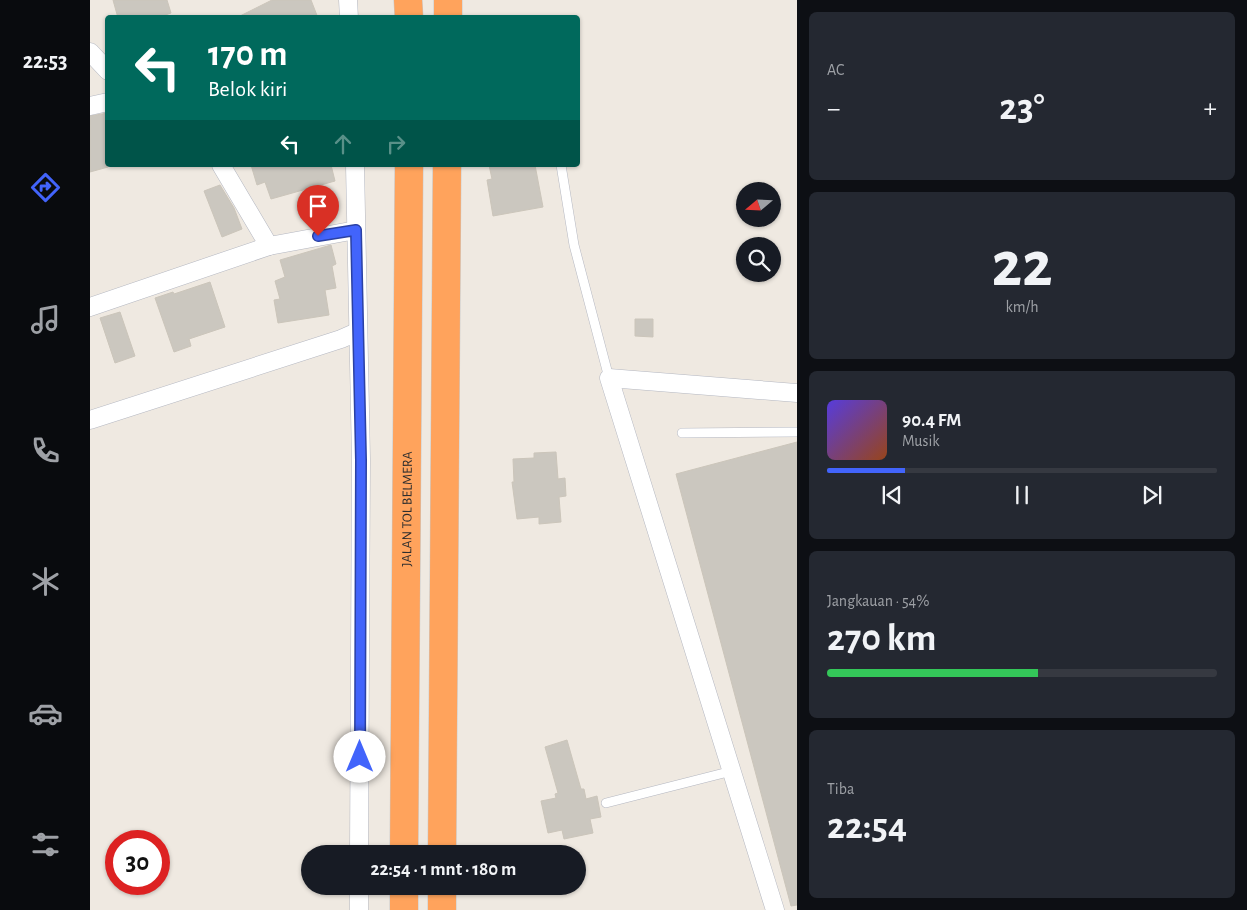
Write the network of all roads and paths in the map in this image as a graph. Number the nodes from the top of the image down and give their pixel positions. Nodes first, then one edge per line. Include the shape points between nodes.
1 (348, 0) edge
2 (408, 0) edge
3 (448, 0) edge
4 (348, 15) edge
5 (408, 15) edge
6 (448, 15) edge
7 (90, 52) edge
8 (105, 68) edge
9 (105, 103) edge
10 (90, 106) edge
11 (221, 167) edge
12 (354, 167) edge
13 (409, 167) edge
14 (447, 167) edge
15 (561, 167) edge
16 (356, 230) junction
17 (269, 246) junction
18 (90, 307) edge
19 (357, 332) junction
20 (609, 378) junction
21 (797, 393) edge
22 (90, 420) edge
23 (797, 432) edge
24 (682, 433) dead end
25 (732, 771) junction
26 (606, 803) dead end
27 (359, 845) edge
28 (404, 845) edge
29 (442, 845) edge
30 (359, 895) edge
31 (404, 895) edge
32 (442, 895) edge
33 (359, 910) edge
34 (404, 910) edge
35 (442, 910) edge
36 (775, 910) edge

1 - 4 street
2 - 5 highway
3 - 6 highway
7 - 8 street
9 - 10 street
11 - 17 street
12 - 16 street
13 - 28 highway, JALAN TOL BELMERA
14 - 29 highway
15 - 20 lane via 574,245
16 - 17 street
16 - 19 street
17 - 18 street
19 - 22 street
19 - 27 street via 361,460
20 - 21 street
20 - 25 street
23 - 24 lane
25 - 26 lane
25 - 36 street
30 - 33 street
31 - 34 highway
32 - 35 highway

